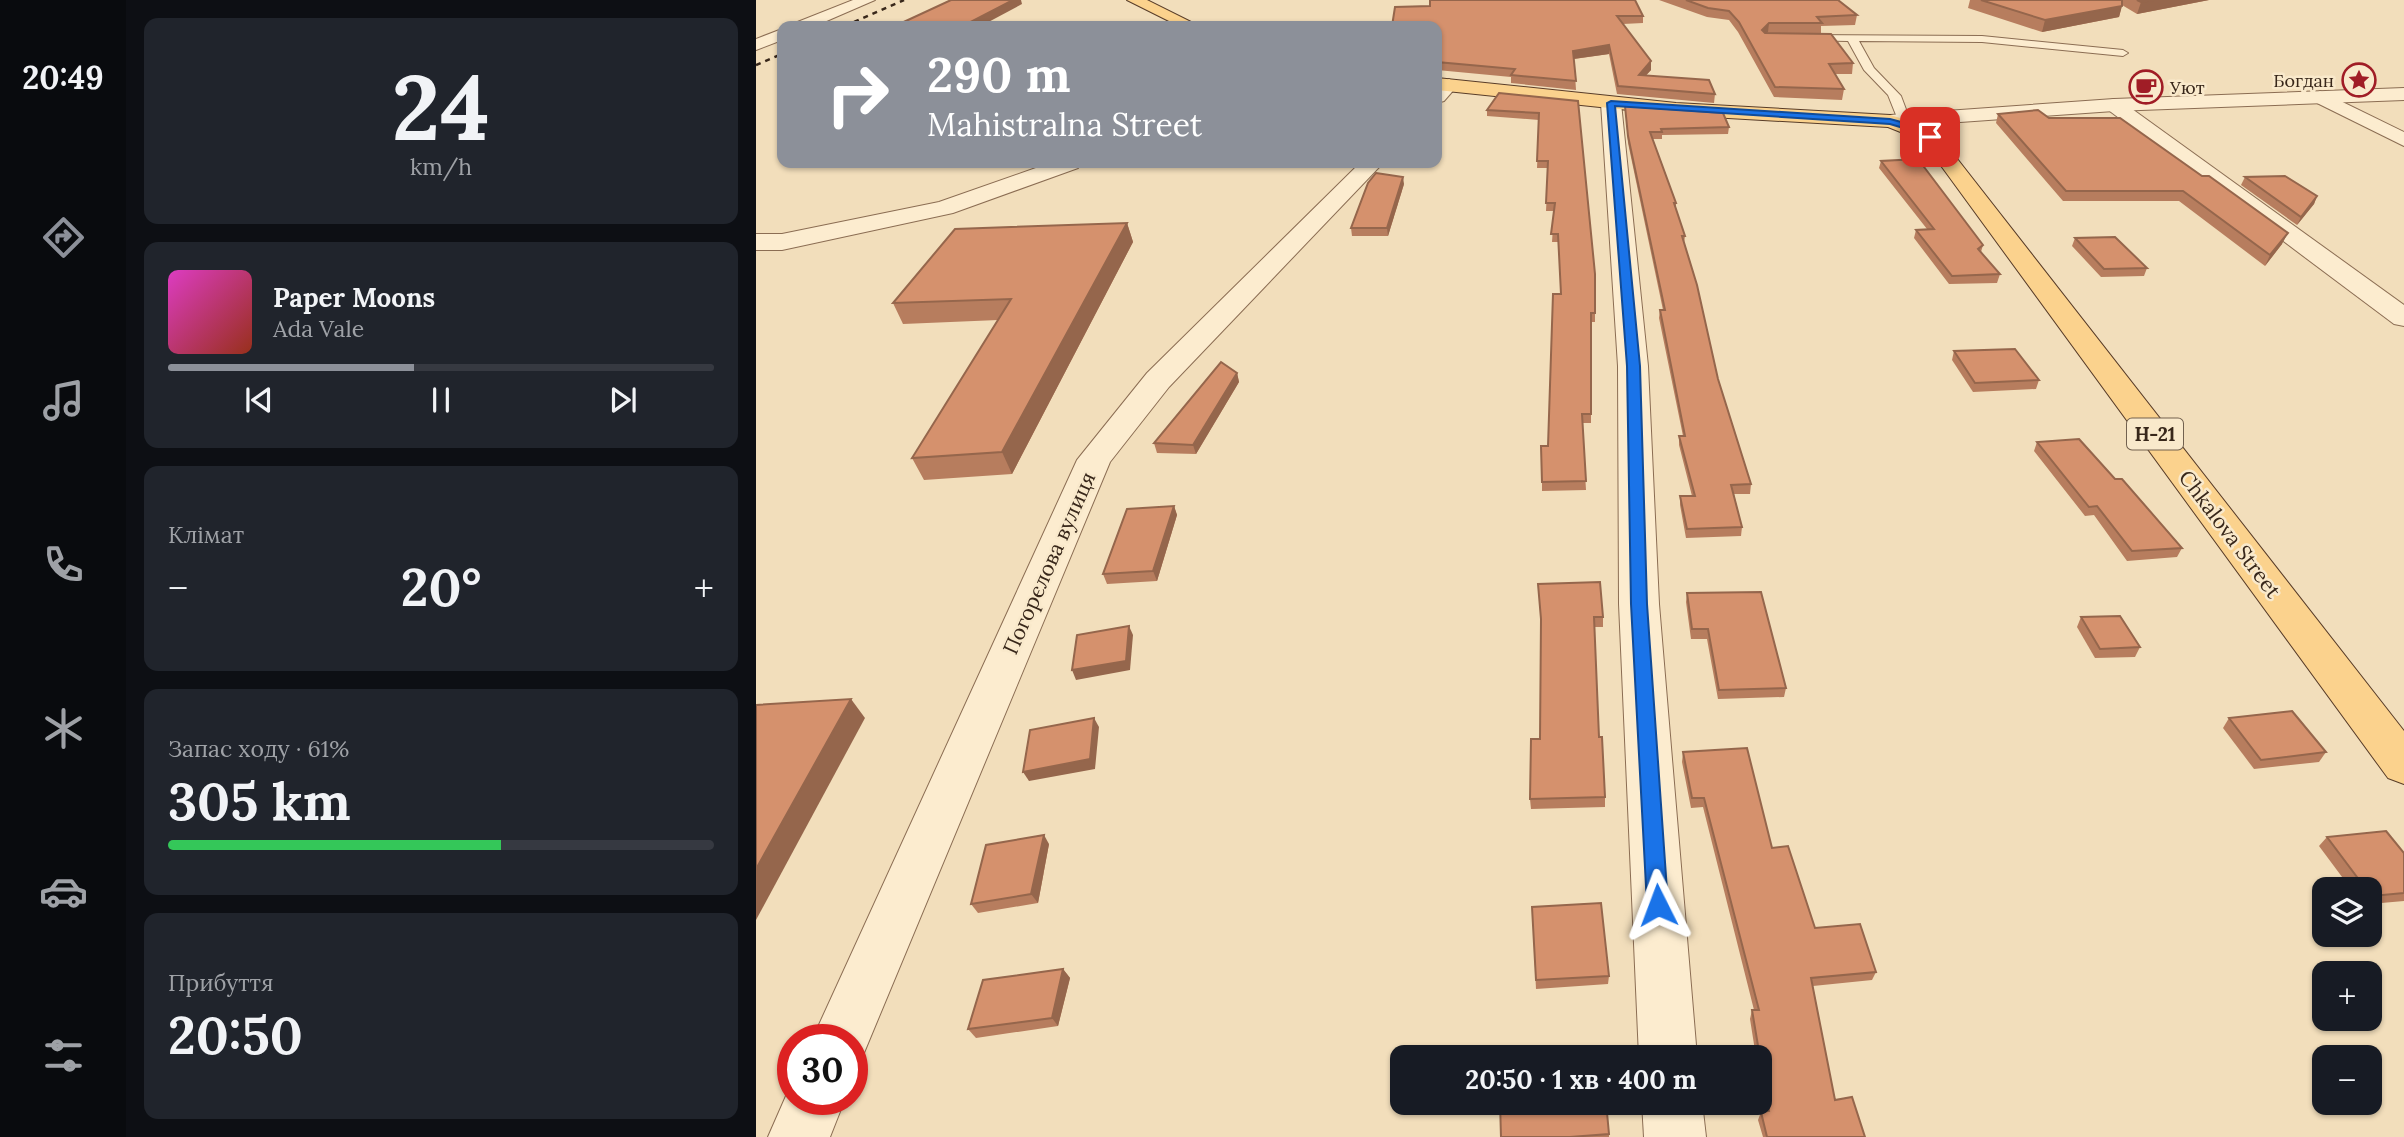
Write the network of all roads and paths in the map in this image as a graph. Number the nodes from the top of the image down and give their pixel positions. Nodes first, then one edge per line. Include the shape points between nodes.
1 (867, 0) edge
2 (1135, 0) edge
3 (1165, 0) edge
4 (814, 21) edge
5 (1180, 21) edge
6 (1208, 21) dead end
7 (777, 36) edge
8 (1792, 38) edge
9 (1852, 39) junction
10 (756, 44) edge
11 (2123, 53) dead end
12 (1442, 89) edge
13 (2404, 94) edge
14 (2320, 97) junction
15 (1611, 103) junction
16 (2114, 105) junction
17 (1897, 121) junction
18 (2404, 140) edge
19 (1056, 168) edge
20 (1368, 168) edge
21 (756, 242) edge
22 (2404, 318) edge
23 (2404, 765) edge
24 (848, 1024) edge
25 (1667, 1045) edge
26 (808, 1115) edge
27 (1673, 1115) edge
28 (799, 1137) edge
29 (1675, 1137) edge

1 - 4 street
2 - 5 main road
3 - 6 main road
7 - 10 street
8 - 9 lane
9 - 11 lane via 1982,39
9 - 17 lane via 1875,78 1897,97
12 - 15 main road, Н-21
13 - 14 street
14 - 16 street
14 - 18 street
15 - 17 main road, Н-21
15 - 25 street via 1633,366 1639,604
16 - 17 street
16 - 22 street
17 - 23 main road, Chkalova Street / Н-21 via 1930,137 1943,152
19 - 21 street via 945,208 782,242
20 - 24 street, Погорєлова вулиця via 1158,380 1094,460
26 - 28 street
27 - 29 street

